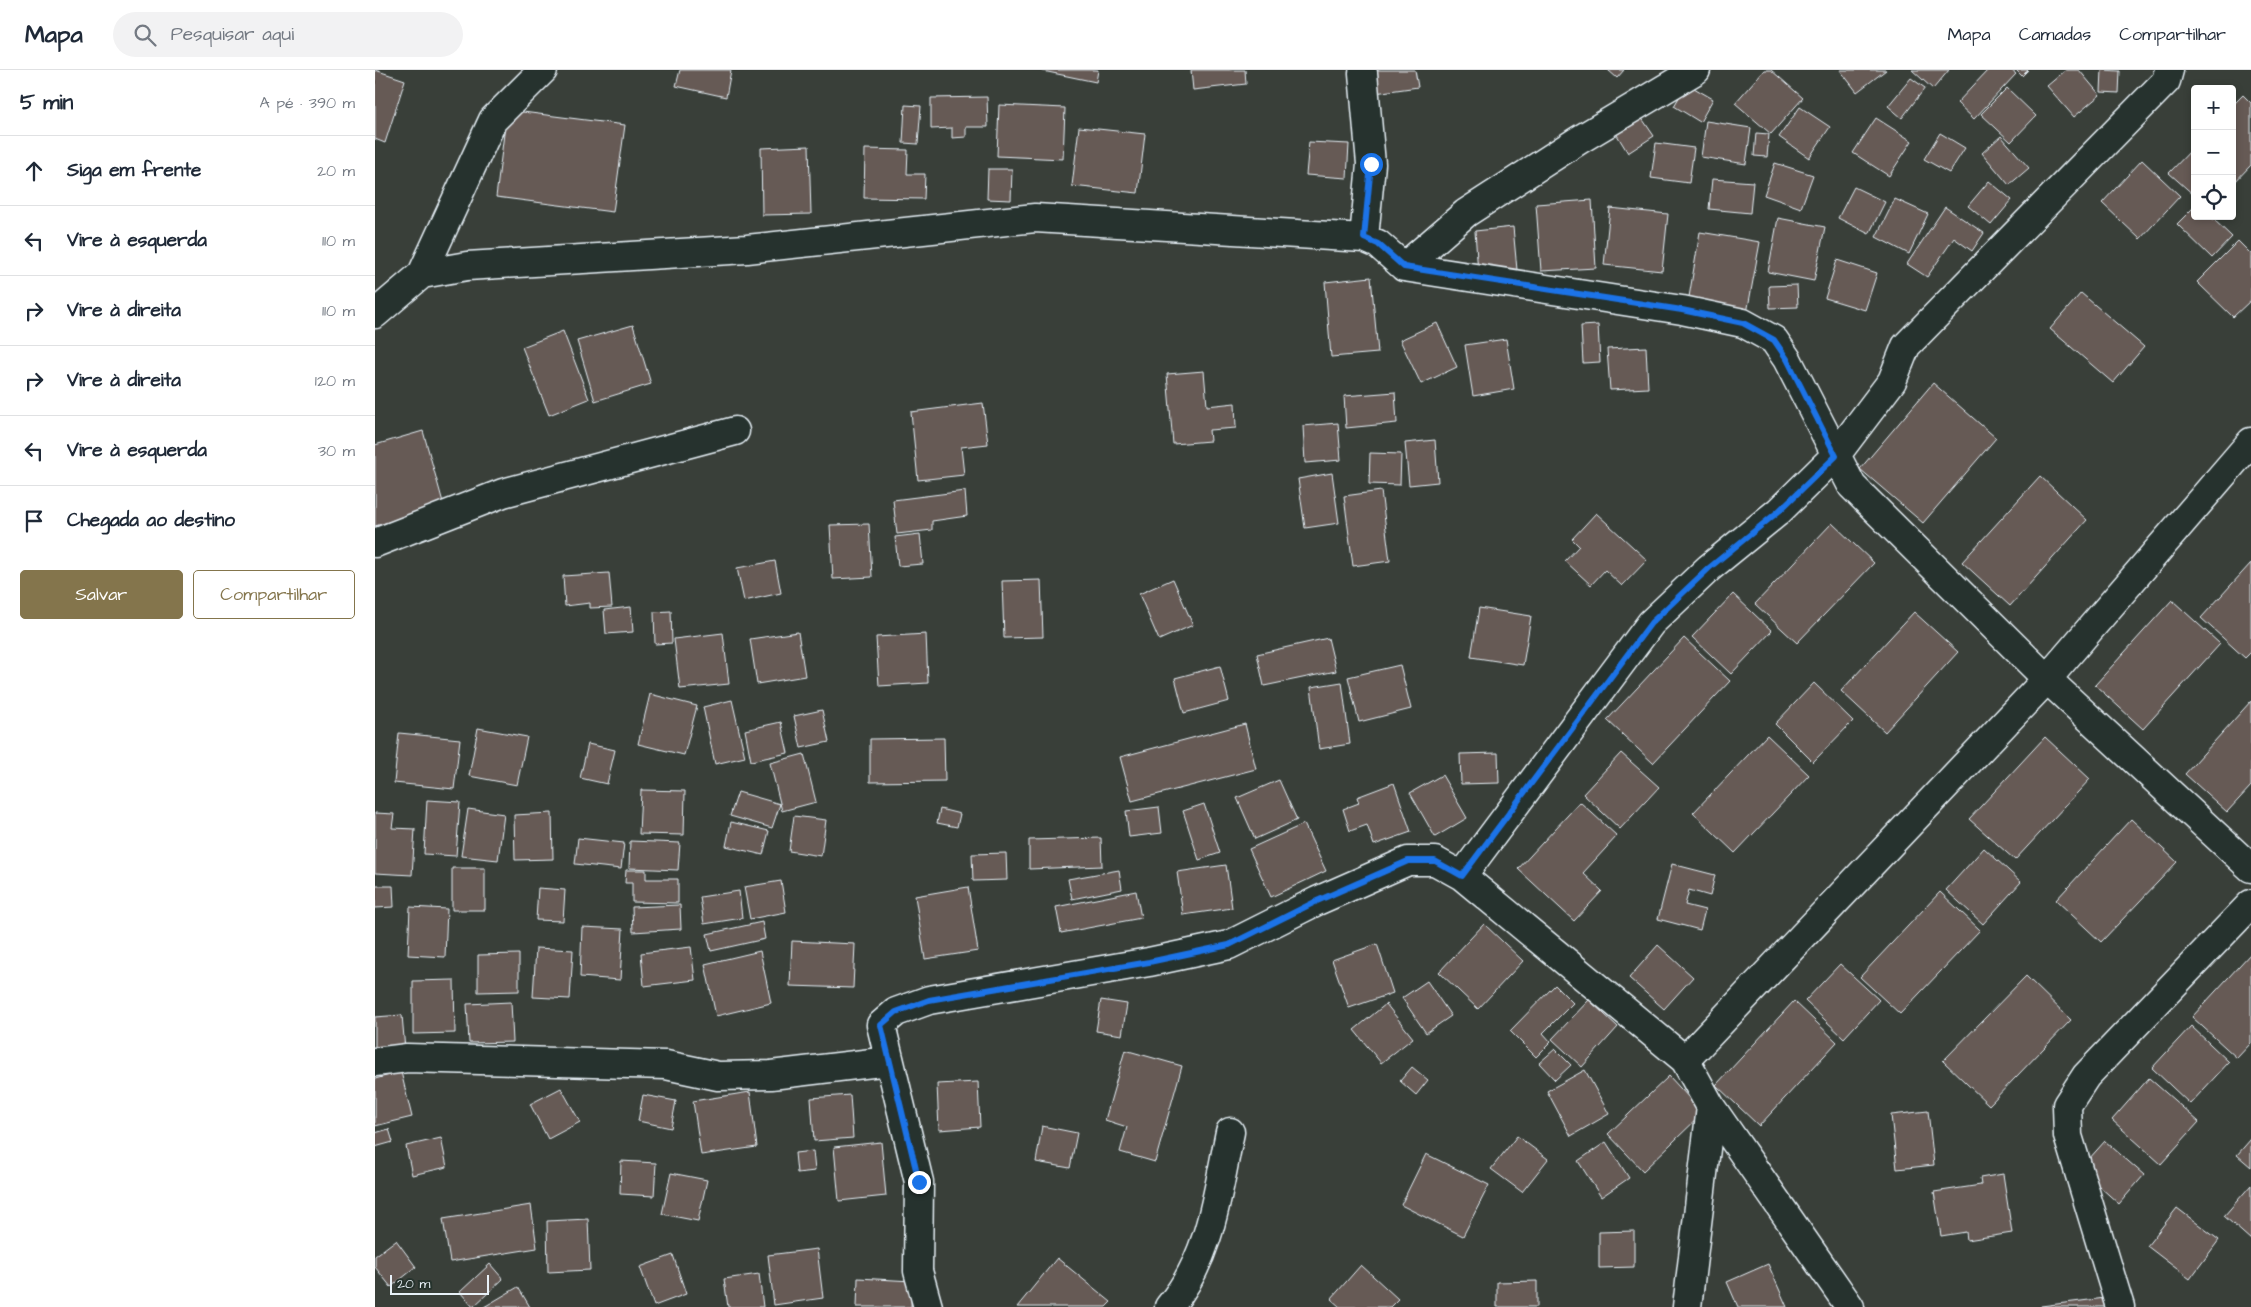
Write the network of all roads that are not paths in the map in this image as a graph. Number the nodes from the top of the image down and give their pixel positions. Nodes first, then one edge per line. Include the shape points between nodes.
1 (543, 70) edge
2 (1696, 70) edge
3 (2169, 70) edge
4 (1363, 73) dead end
5 (1364, 238) junction
6 (1404, 267) junction
7 (422, 274) junction
8 (375, 314) edge
9 (735, 431) dead end
10 (2251, 442) edge
11 (1836, 456) junction
12 (375, 543) edge
13 (2047, 679) junction
14 (2251, 868) edge
15 (1462, 876) junction
16 (2251, 904) edge
17 (1685, 1060) junction
18 (889, 1061) junction
19 (375, 1062) edge
20 (1711, 1106) junction
21 (1230, 1132) dead end
22 (928, 1307) edge
23 (1169, 1307) edge
24 (1687, 1307) edge
25 (1850, 1307) edge
26 (2121, 1307) edge

1 - 7 street via 493,120
2 - 6 street via 1466,213
3 - 11 street via 2167,81 1906,346 1892,381
4 - 5 street via 1371,164
5 - 6 street via 1378,244
5 - 7 street via 1035,218 747,249 467,266
6 - 11 street via 1682,310 1743,323 1774,340 1787,359
7 - 8 street
9 - 12 street via 503,493
10 - 13 street
11 - 13 street via 1852,486
11 - 15 street via 1779,511 1709,568 1651,623
13 - 14 street
13 - 17 street
15 - 17 street
15 - 18 street via 1435,861 1408,861 1229,945 929,1000 896,1012 881,1025
16 - 26 street via 2085,1076 2067,1105 2068,1136
17 - 20 street
18 - 19 street via 771,1075 718,1076 666,1065 407,1058
18 - 22 street via 919,1182 918,1271
20 - 24 street
20 - 25 street
21 - 23 street via 1200,1259 1183,1290

